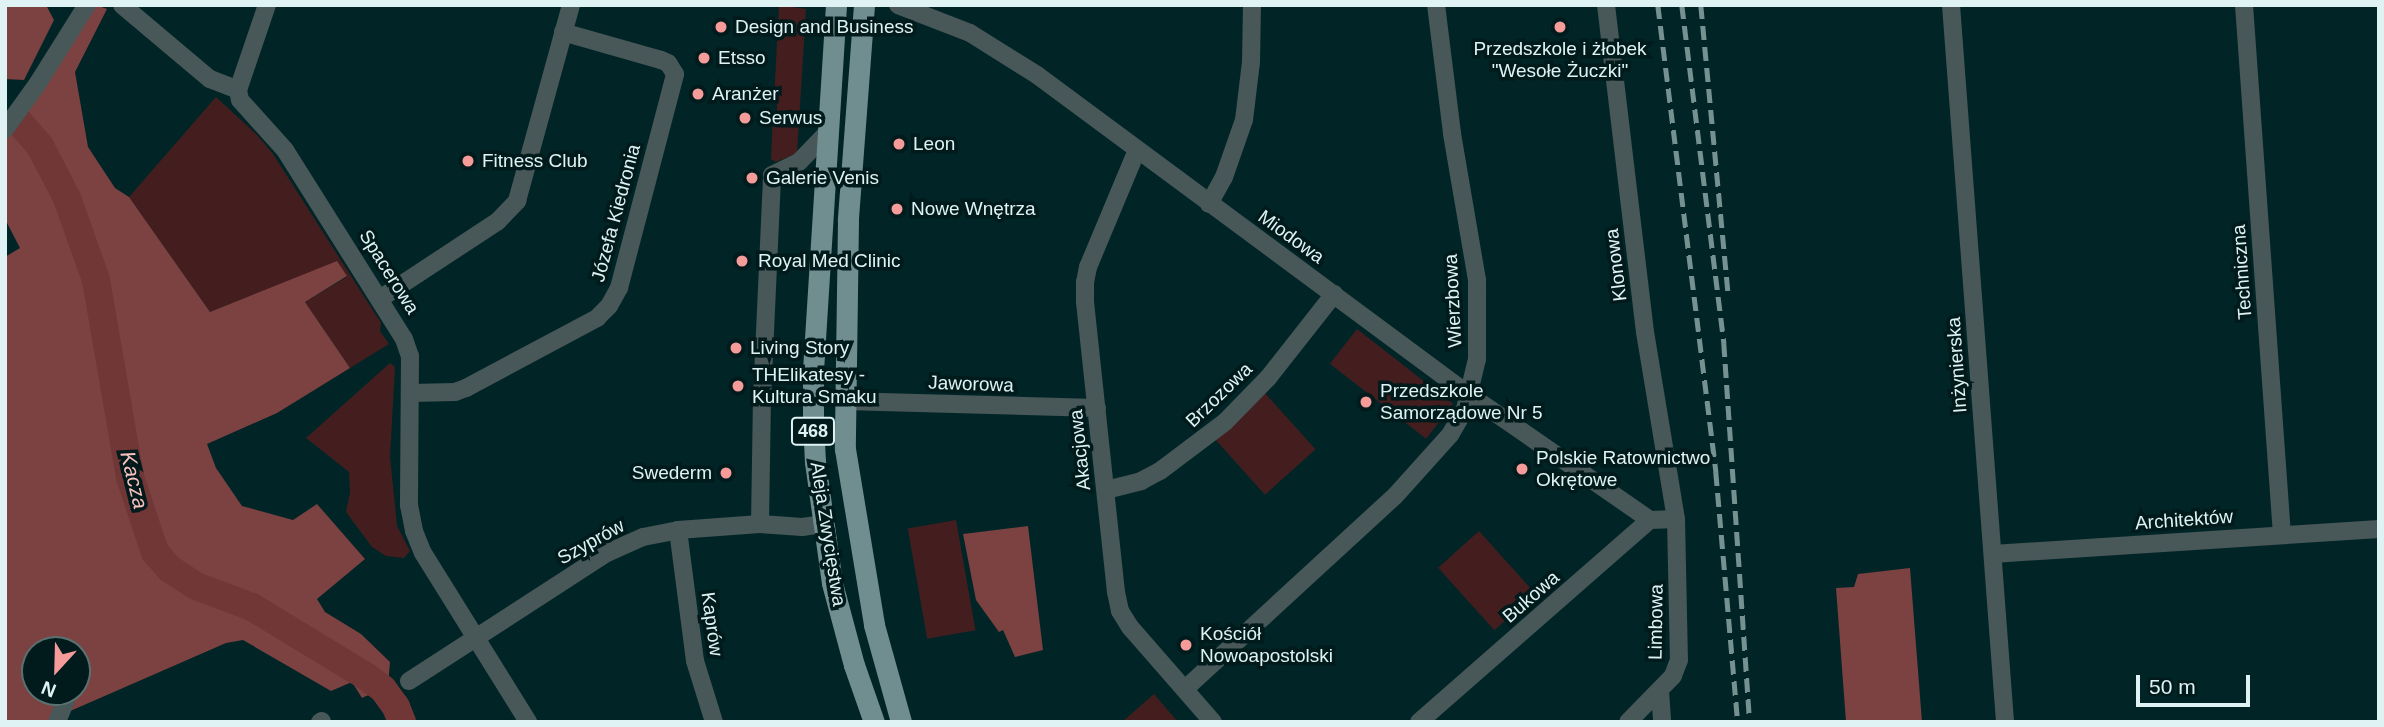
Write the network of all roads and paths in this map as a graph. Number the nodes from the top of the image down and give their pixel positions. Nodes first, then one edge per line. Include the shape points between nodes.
1 (87, 5) edge
2 (122, 5) edge
3 (267, 5) edge
4 (571, 5) edge
5 (836, 5) edge
6 (864, 5) edge
7 (898, 5) edge
8 (1252, 5) edge
9 (1436, 5) edge
10 (1606, 5) edge
11 (1951, 5) edge
12 (2244, 5) edge
13 (564, 32) junction
14 (238, 90) junction
15 (5, 129) edge
16 (827, 133) junction
17 (1137, 150) junction
18 (1209, 204) junction
19 (1334, 293) junction
20 (381, 298) junction
21 (411, 393) junction
22 (1468, 394) junction
23 (844, 401) junction
24 (1097, 408) junction
25 (1106, 490) junction
26 (1676, 519) junction
27 (1650, 520) junction
28 (760, 524) junction
29 (823, 524) junction
30 (2379, 529) edge
31 (678, 530) junction
32 (2282, 535) junction
33 (1993, 554) junction
34 (474, 638) junction
35 (409, 681) dead end
36 (1185, 689) junction
37 (1660, 691) junction
38 (528, 722) edge
39 (714, 722) edge
40 (874, 722) edge
41 (901, 722) edge
42 (1213, 722) edge
43 (1419, 722) edge
44 (1628, 722) edge
45 (1662, 722) edge
46 (2005, 722) edge

1 - 15 street
2 - 14 street via 210,79
3 - 14 street
4 - 13 street
5 - 16 main road, Aleja Zwycięstwa / 468
6 - 23 main road, Aleja Zwycięstwa / 468 via 848,220
7 - 17 street, Miodowa via 970,33 1005,54
8 - 18 street via 1244,120
9 - 22 street, Wierzbowa via 1477,280 1477,359
10 - 26 street, Klonowa via 1645,332
11 - 33 street, Inżynierska
12 - 32 street, Techniczna
13 - 20 street via 517,201 498,221
13 - 21 street, Józefa Kiedronia via 661,60 675,75 614,300 597,318 466,388
14 - 20 street, Spacerowa via 240,100 285,150
16 - 28 street via 799,162 772,175
16 - 29 main road, Aleja Zwycięstwa / 468 via 813,367 815,462
17 - 18 street, Miodowa
17 - 24 street, Akacjowa via 1085,282
18 - 19 street, Miodowa
19 - 22 street, Miodowa
19 - 25 street, Brzozowa via 1268,378 1225,422 1160,471
20 - 21 street, Spacerowa via 410,356
21 - 34 street, Spacerowa via 409,505 414,531
22 - 27 street, Miodowa
22 - 36 street, Wierzbowa via 1459,422 1420,470
23 - 24 street, Jaworowa
23 - 41 main road, Aleja Zwycięstwa / 468 via 854,517 883,666
24 - 25 street, Akacjowa
25 - 36 street, Akacjowa via 1120,611
26 - 27 street
26 - 37 street, Limbowa via 1679,660
27 - 43 street, Bukowa
28 - 29 street, Szyprów
28 - 31 street, Szyprów
29 - 40 main road, Aleja Zwycięstwa / 468 via 835,595
30 - 32 street, Architektów
31 - 34 street, Szyprów via 643,537 607,553
31 - 39 street, Kaprów via 695,661
32 - 33 street, Architektów
33 - 46 street, Inżynierska
34 - 35 street, Szyprów
34 - 38 street, Spacerowa
36 - 42 street, Akacjowa
37 - 44 street, Limbowa
37 - 45 street

